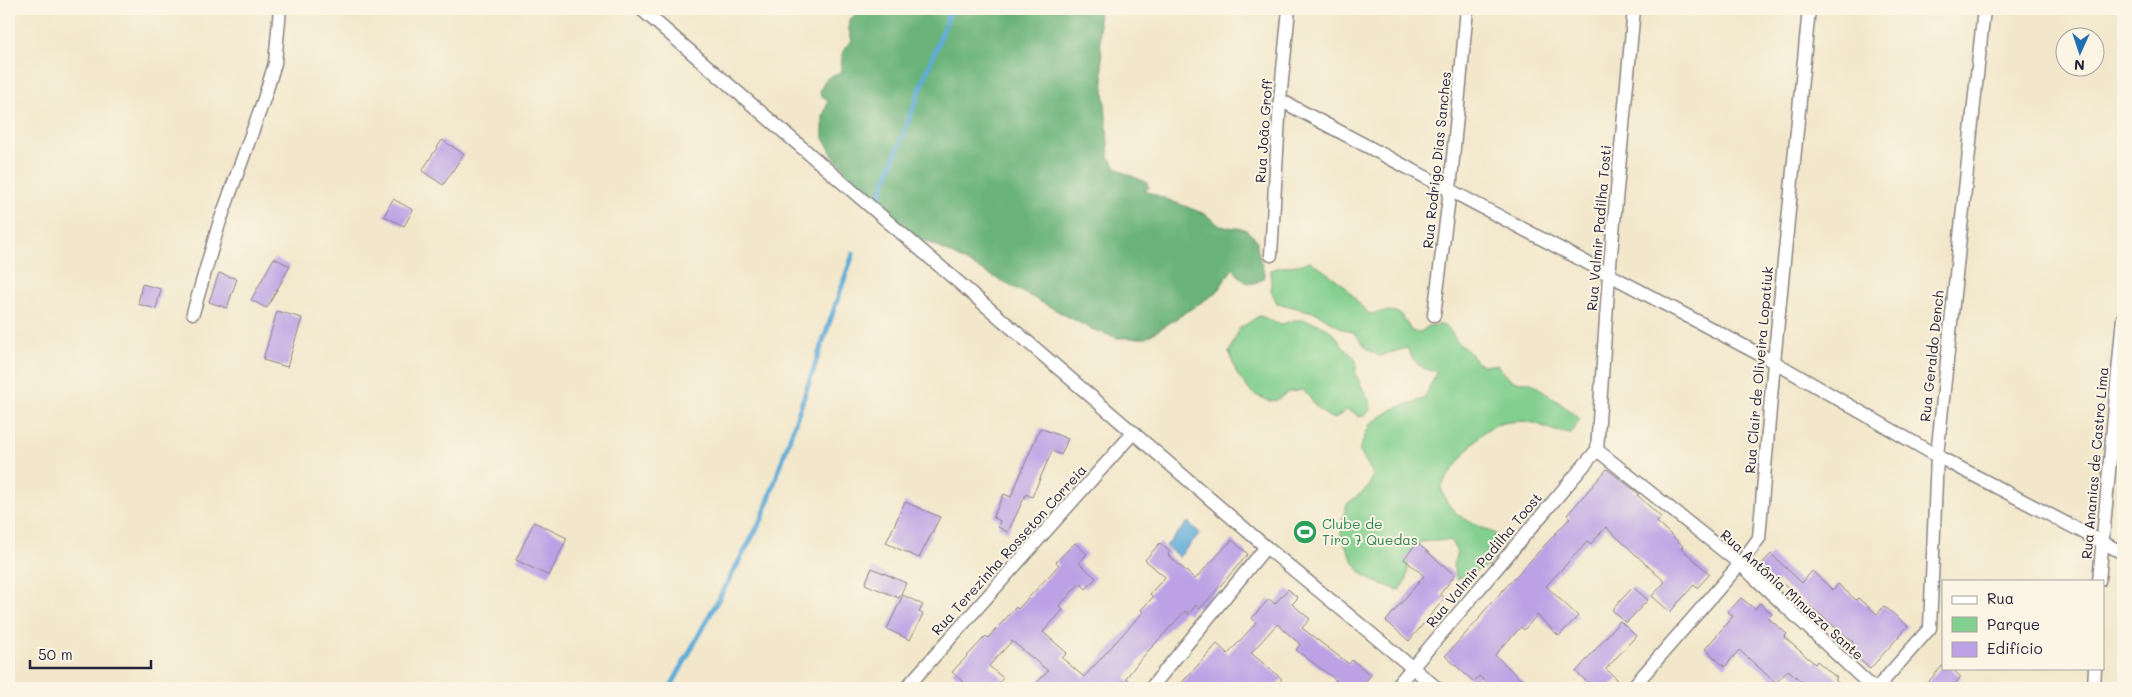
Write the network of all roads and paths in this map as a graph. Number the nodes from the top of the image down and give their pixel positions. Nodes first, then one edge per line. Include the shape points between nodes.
1 (280, 9) edge
2 (641, 9) edge
3 (1289, 9) edge
4 (1467, 9) edge
5 (1634, 9) edge
6 (1809, 9) edge
7 (1984, 9) edge
8 (1280, 100) junction
9 (1450, 190) junction
10 (1271, 255) dead end
11 (1609, 275) junction
12 (193, 313) dead end
13 (1434, 315) dead end
14 (2123, 318) edge
15 (1774, 362) junction
16 (1134, 432) junction
17 (1596, 450) junction
18 (1937, 456) junction
19 (2102, 542) junction
20 (1266, 547) junction
21 (2123, 553) edge
22 (1740, 564) junction
23 (2100, 580) edge
24 (1413, 668) junction
25 (2095, 670) edge
26 (908, 688) edge
27 (1151, 688) edge
28 (1395, 688) edge
29 (1437, 688) edge
30 (1632, 688) edge
31 (1873, 688) edge
32 (1877, 688) edge
33 (2094, 688) edge

1 - 12 street via 275,63 219,224
2 - 16 street
3 - 8 street, Rua João Groff
4 - 9 street, Rua Rodrigo Dias Sanches
5 - 11 street, Rua Valmir Padilha Tosti
6 - 15 street, Rua Clair de Oliveira Lopatiuk
7 - 18 street, Rua Geraldo Dench
8 - 9 street
8 - 10 street, Rua João Groff
9 - 11 street
9 - 13 street, Rua Rodrigo Dias Sanches
11 - 15 street
11 - 17 street, Rua Valmir Padilha Tosti
14 - 19 street, Rua Ananias de Castro Lima
15 - 18 street
15 - 22 street, Rua Clair de Oliveira Lopatiuk via 1759,538
16 - 20 street
16 - 26 street, Rua Terezinha Rosseton Correia
17 - 22 street, Rua Antônia Minueza Sante
17 - 24 street, Rua Valmir Padilha Toost
18 - 19 street
18 - 32 street, Rua Geraldo Dench via 1930,628
19 - 21 street
19 - 23 street, Rua Ananias de Castro Lima
20 - 24 street
20 - 27 street
22 - 30 street, Rua Clair de Oliveira Lopatiuk
22 - 31 street, Rua Antônia Minueza Sante
24 - 28 street, Rua Valmir Padilha Toost
24 - 29 street
25 - 33 street

